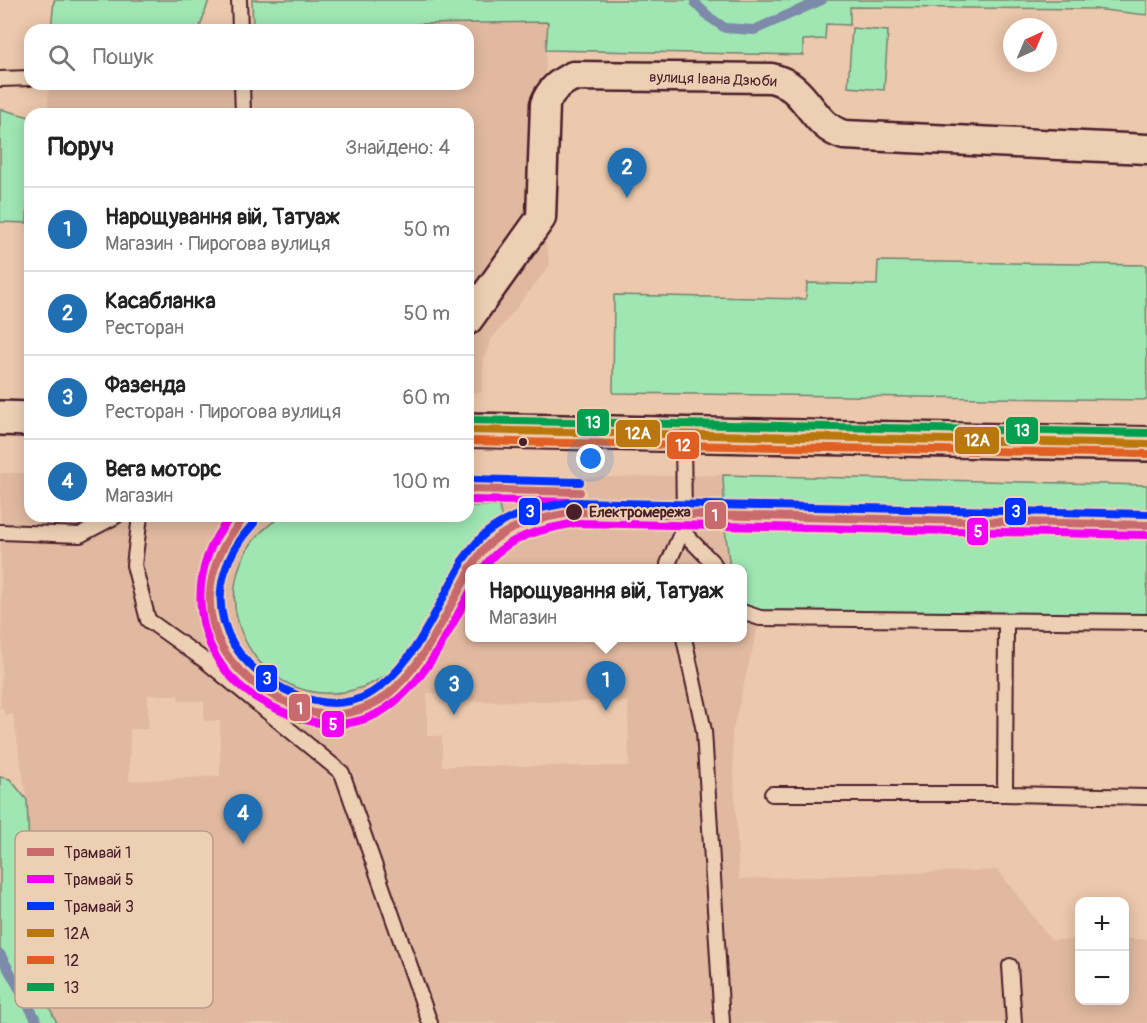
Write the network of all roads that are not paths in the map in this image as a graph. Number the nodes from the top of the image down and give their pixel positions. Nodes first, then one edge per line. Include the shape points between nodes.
1 (238, 0) edge
2 (240, 24) edge
3 (24, 78) edge
4 (0, 79) edge
5 (242, 90) edge
6 (243, 108) edge
7 (1147, 148) edge
8 (474, 312) edge
9 (0, 418) edge
10 (24, 419) edge
11 (474, 430) edge
12 (683, 435) junction
13 (1147, 444) edge
14 (105, 522) edge
15 (139, 522) edge
16 (682, 531) junction
17 (0, 532) edge
18 (668, 564) edge
19 (714, 564) edge
20 (747, 614) edge
21 (1006, 621) junction
22 (1147, 622) edge
23 (685, 642) edge
24 (772, 794) dead end
25 (1005, 794) junction
26 (1147, 797) edge
27 (1011, 966) dead end
28 (430, 1023) edge
29 (722, 1023) edge
30 (1014, 1023) edge

1 - 2 lane
3 - 4 lane
5 - 6 lane
7 - 8 street, вулиця Івана Дзюби via 844,135 824,124 794,88 771,78 573,76 552,90 545,104 541,218
9 - 10 main road
11 - 12 main road
12 - 13 main road
12 - 16 lane
14 - 17 lane via 80,535
15 - 28 lane via 134,565 148,620 207,662 342,773
16 - 18 lane
16 - 19 lane
20 - 21 lane via 760,618
21 - 22 lane
21 - 25 lane
23 - 29 lane via 704,731
24 - 25 lane
25 - 26 lane
27 - 30 lane

